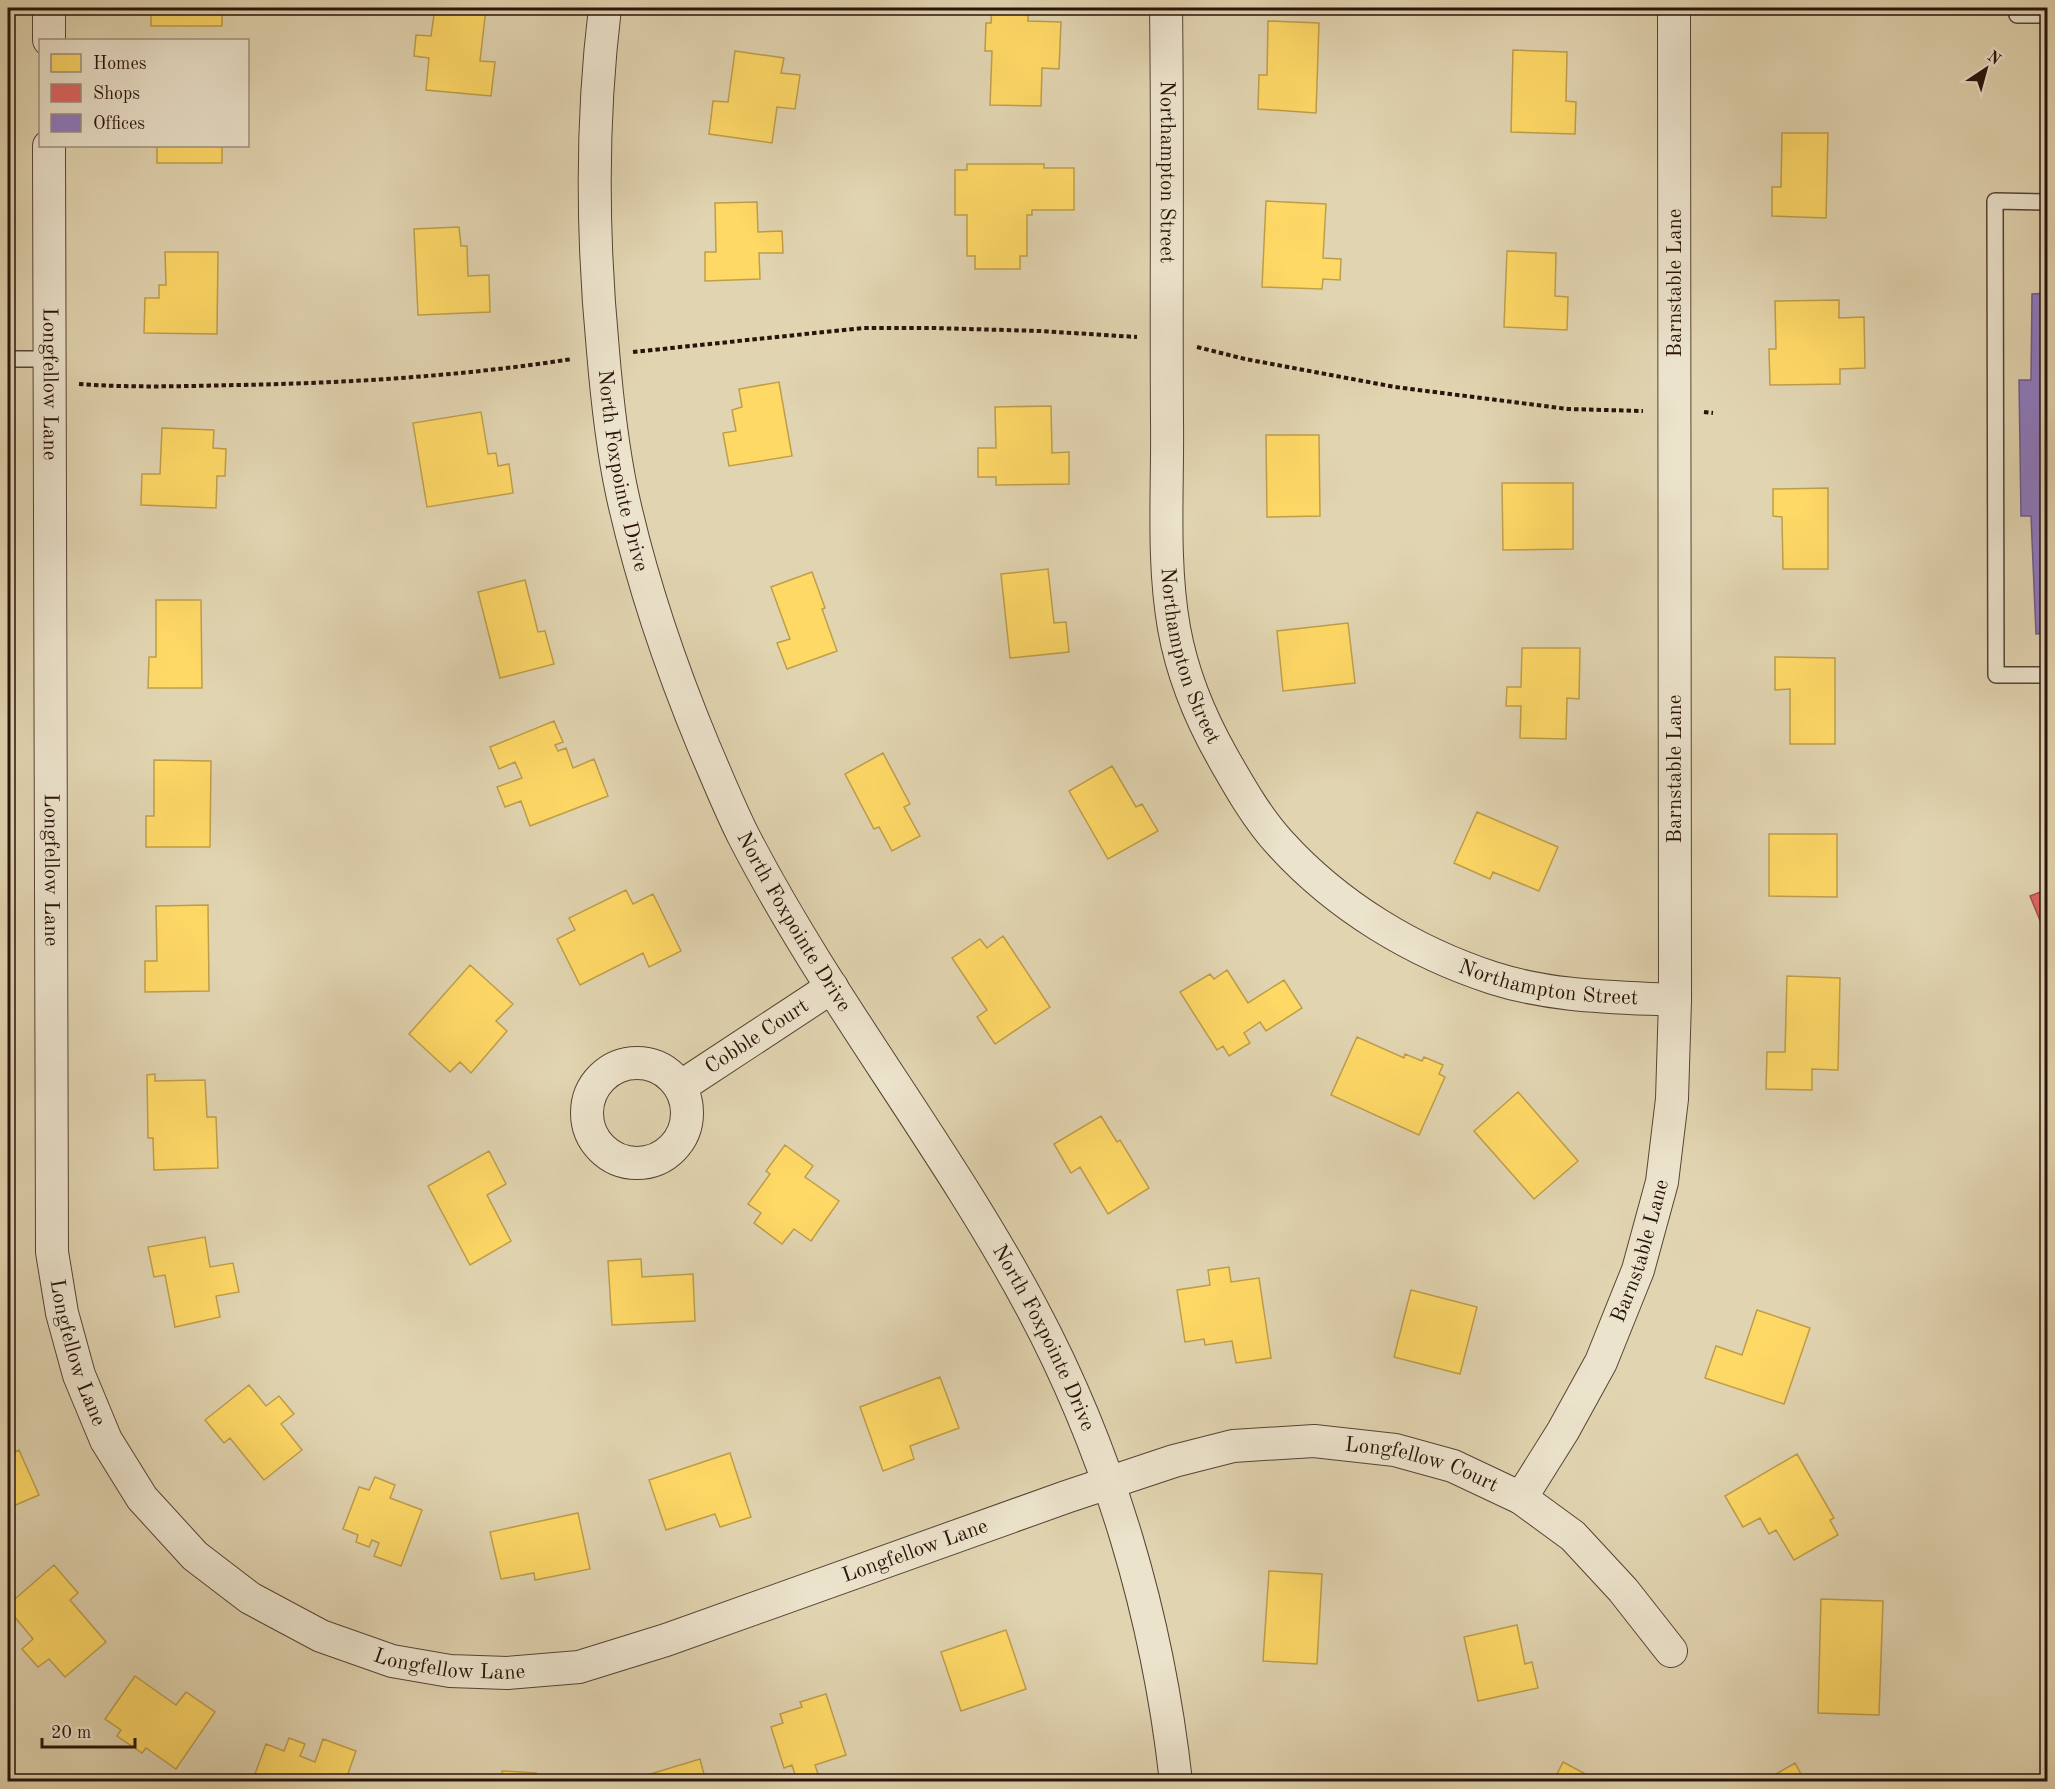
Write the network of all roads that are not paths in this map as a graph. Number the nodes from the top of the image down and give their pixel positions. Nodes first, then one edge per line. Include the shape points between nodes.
1 (48, 8) edge
2 (605, 8) edge
3 (1166, 8) edge
4 (1674, 8) edge
5 (2017, 15) dead end
6 (2048, 15) edge
7 (49, 39) edge
8 (49, 147) edge
9 (2048, 202) edge
10 (8, 359) edge
11 (49, 371) junction
12 (2048, 675) edge
13 (832, 987) junction
14 (1674, 1000) junction
15 (680, 1087) dead end
16 (1108, 1483) junction
17 (1521, 1498) junction
18 (1671, 1651) dead end
19 (1176, 1782) edge

1 - 7 street
2 - 13 street, North Foxpointe Drive via 598,61 594,223 608,408 621,491 661,634 713,767 741,831
3 - 14 street, Northampton Street via 1168,580 1174,631 1189,685 1210,734 1240,788 1279,842 1320,882 1369,919 1427,953 1495,979 1555,992
4 - 14 street, Barnstable Lane
5 - 6 lane
8 - 11 street, Longfellow Lane
9 - 12 lane via 1995,201 1996,675
10 - 11 lane
11 - 16 street, Longfellow Lane via 52,1252 62,1313 79,1375 106,1440 142,1498 195,1556 250,1598 321,1636 392,1661 450,1671 507,1673 579,1667 666,1640
13 - 15 street, Cobble Court
13 - 16 street, North Foxpointe Drive via 991,1237 1033,1311 1073,1395
14 - 17 street, Barnstable Lane via 1672,1099 1662,1182 1638,1270 1601,1362
16 - 17 street, Longfellow Court via 1233,1446 1314,1441 1395,1450 1454,1466
16 - 19 street, North Foxpointe Drive via 1151,1630 1170,1727
17 - 18 street, Longfellow Court via 1573,1536 1623,1590

